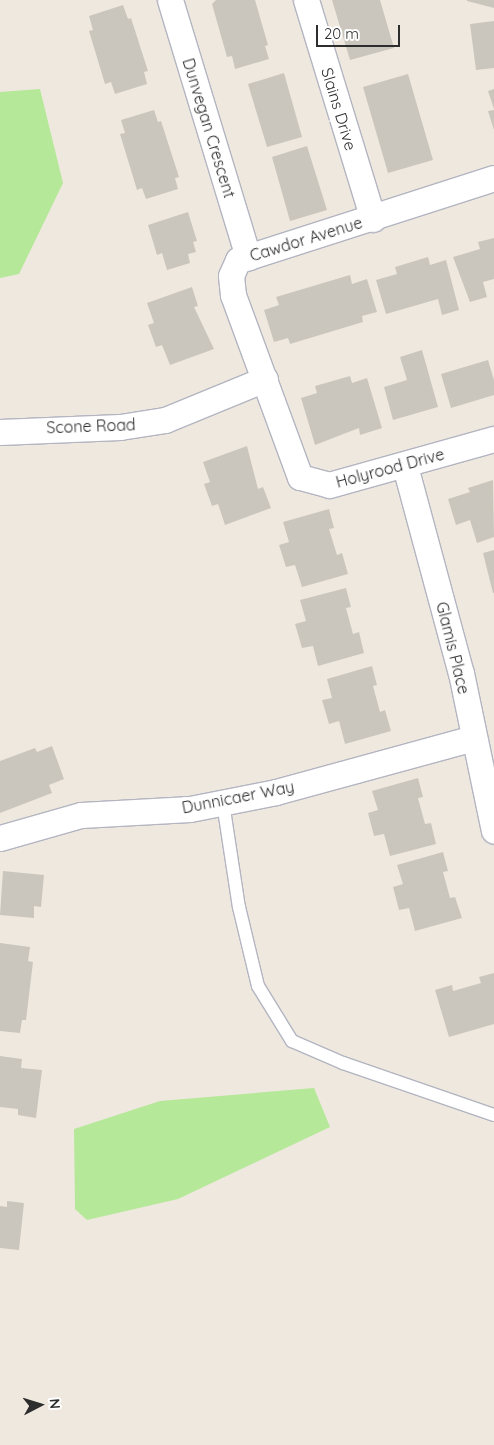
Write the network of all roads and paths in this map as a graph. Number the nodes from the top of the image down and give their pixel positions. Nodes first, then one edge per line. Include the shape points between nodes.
1 (170, 0) edge
2 (306, 0) edge
3 (494, 178) edge
4 (373, 219) junction
5 (248, 257) junction
6 (265, 379) junction
7 (0, 432) edge
8 (494, 439) edge
9 (405, 466) junction
10 (474, 738) junction
11 (223, 803) junction
12 (494, 831) edge
13 (0, 838) edge
14 (494, 1115) edge

1 - 5 street, Dunvegan Crescent
2 - 4 street, Slains Drive
3 - 4 street, Cawdor Avenue
4 - 5 street, Cawdor Avenue
5 - 6 street, Cawdor Avenue via 238,260 231,276 233,295
6 - 7 street, Scone Road via 159,421 120,427
6 - 9 street, Holyrood Drive via 300,476 329,485
8 - 9 street, Holyrood Drive
9 - 10 street, Glamis Place via 461,673
10 - 11 street, Dunnicaer Way via 276,792
10 - 12 street, Glamis Place
11 - 13 street, Dunnicaer Way via 158,812 81,815
11 - 14 lane via 239,907 258,986 292,1041

